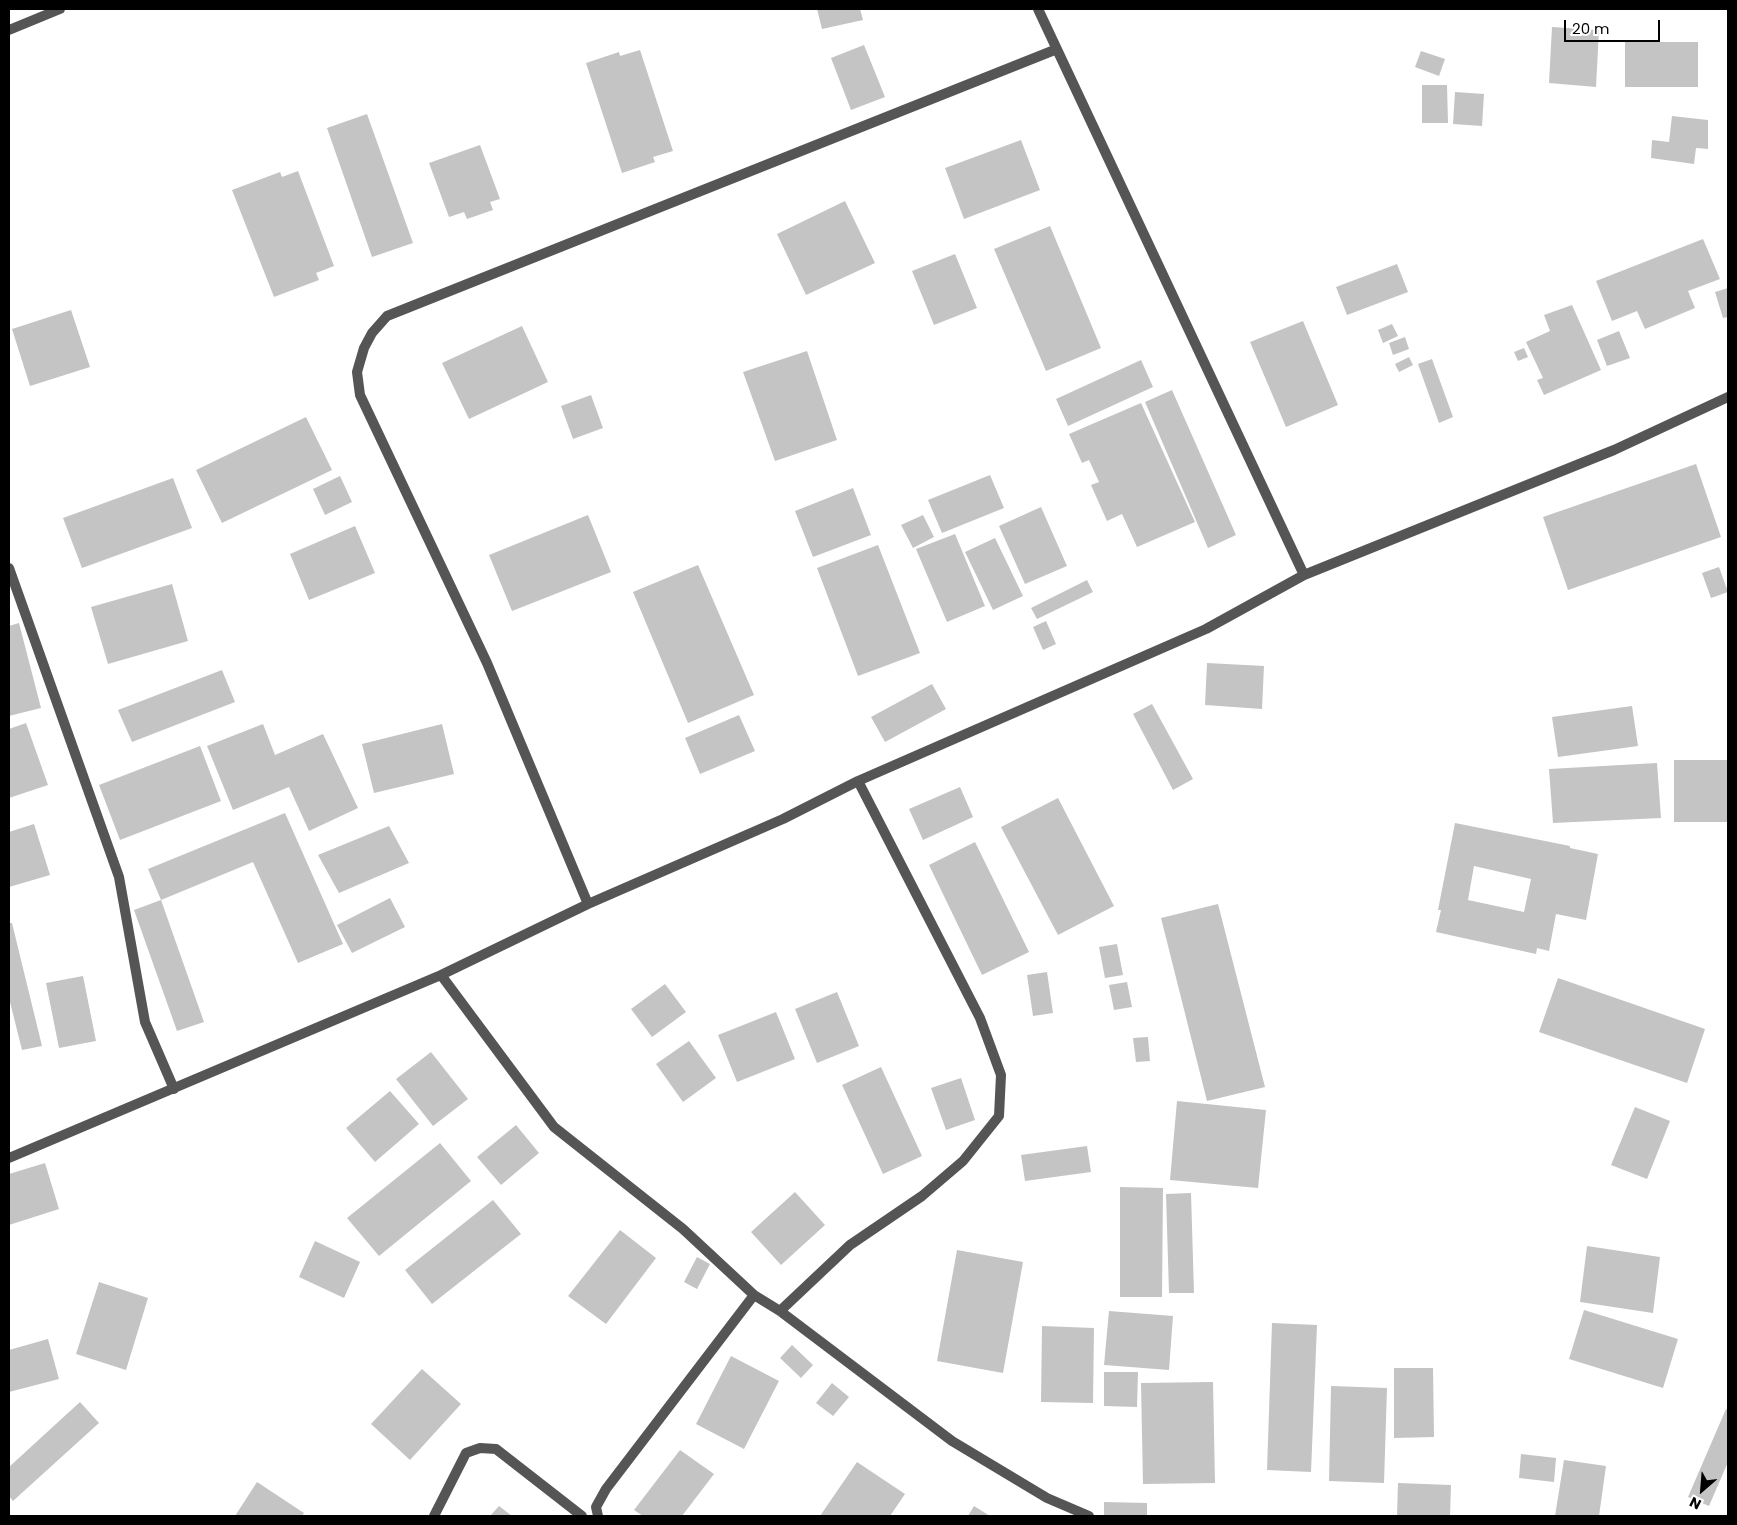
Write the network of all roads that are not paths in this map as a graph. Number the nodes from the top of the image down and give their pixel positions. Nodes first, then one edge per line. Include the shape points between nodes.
1 (60, 9) edge
2 (1038, 9) edge
3 (9, 30) edge
4 (1057, 49) junction
5 (1728, 397) edge
6 (9, 568) edge
7 (1304, 575) junction
8 (858, 782) junction
9 (588, 904) junction
10 (442, 975) junction
11 (174, 1090) junction
12 (9, 1158) edge
13 (754, 1295) junction
14 (780, 1311) junction
15 (434, 1516) edge
16 (582, 1516) edge
17 (598, 1516) edge
18 (1089, 1516) edge

1 - 3 street
2 - 4 street
4 - 7 street
4 - 9 street via 387,316 372,333 357,372 360,395 487,663
5 - 7 street via 1614,450
6 - 11 street via 119,877 145,1022
7 - 8 street via 1206,629
8 - 9 street via 783,819
8 - 14 street via 980,1018 1000,1075 1000,1116 963,1161 922,1196 850,1245
9 - 10 street
10 - 11 street
10 - 13 street via 554,1127 683,1229
11 - 12 street
13 - 14 street
13 - 17 street via 606,1489 596,1507
14 - 18 street via 952,1441 1046,1498
15 - 16 street via 466,1453 480,1448 496,1449

